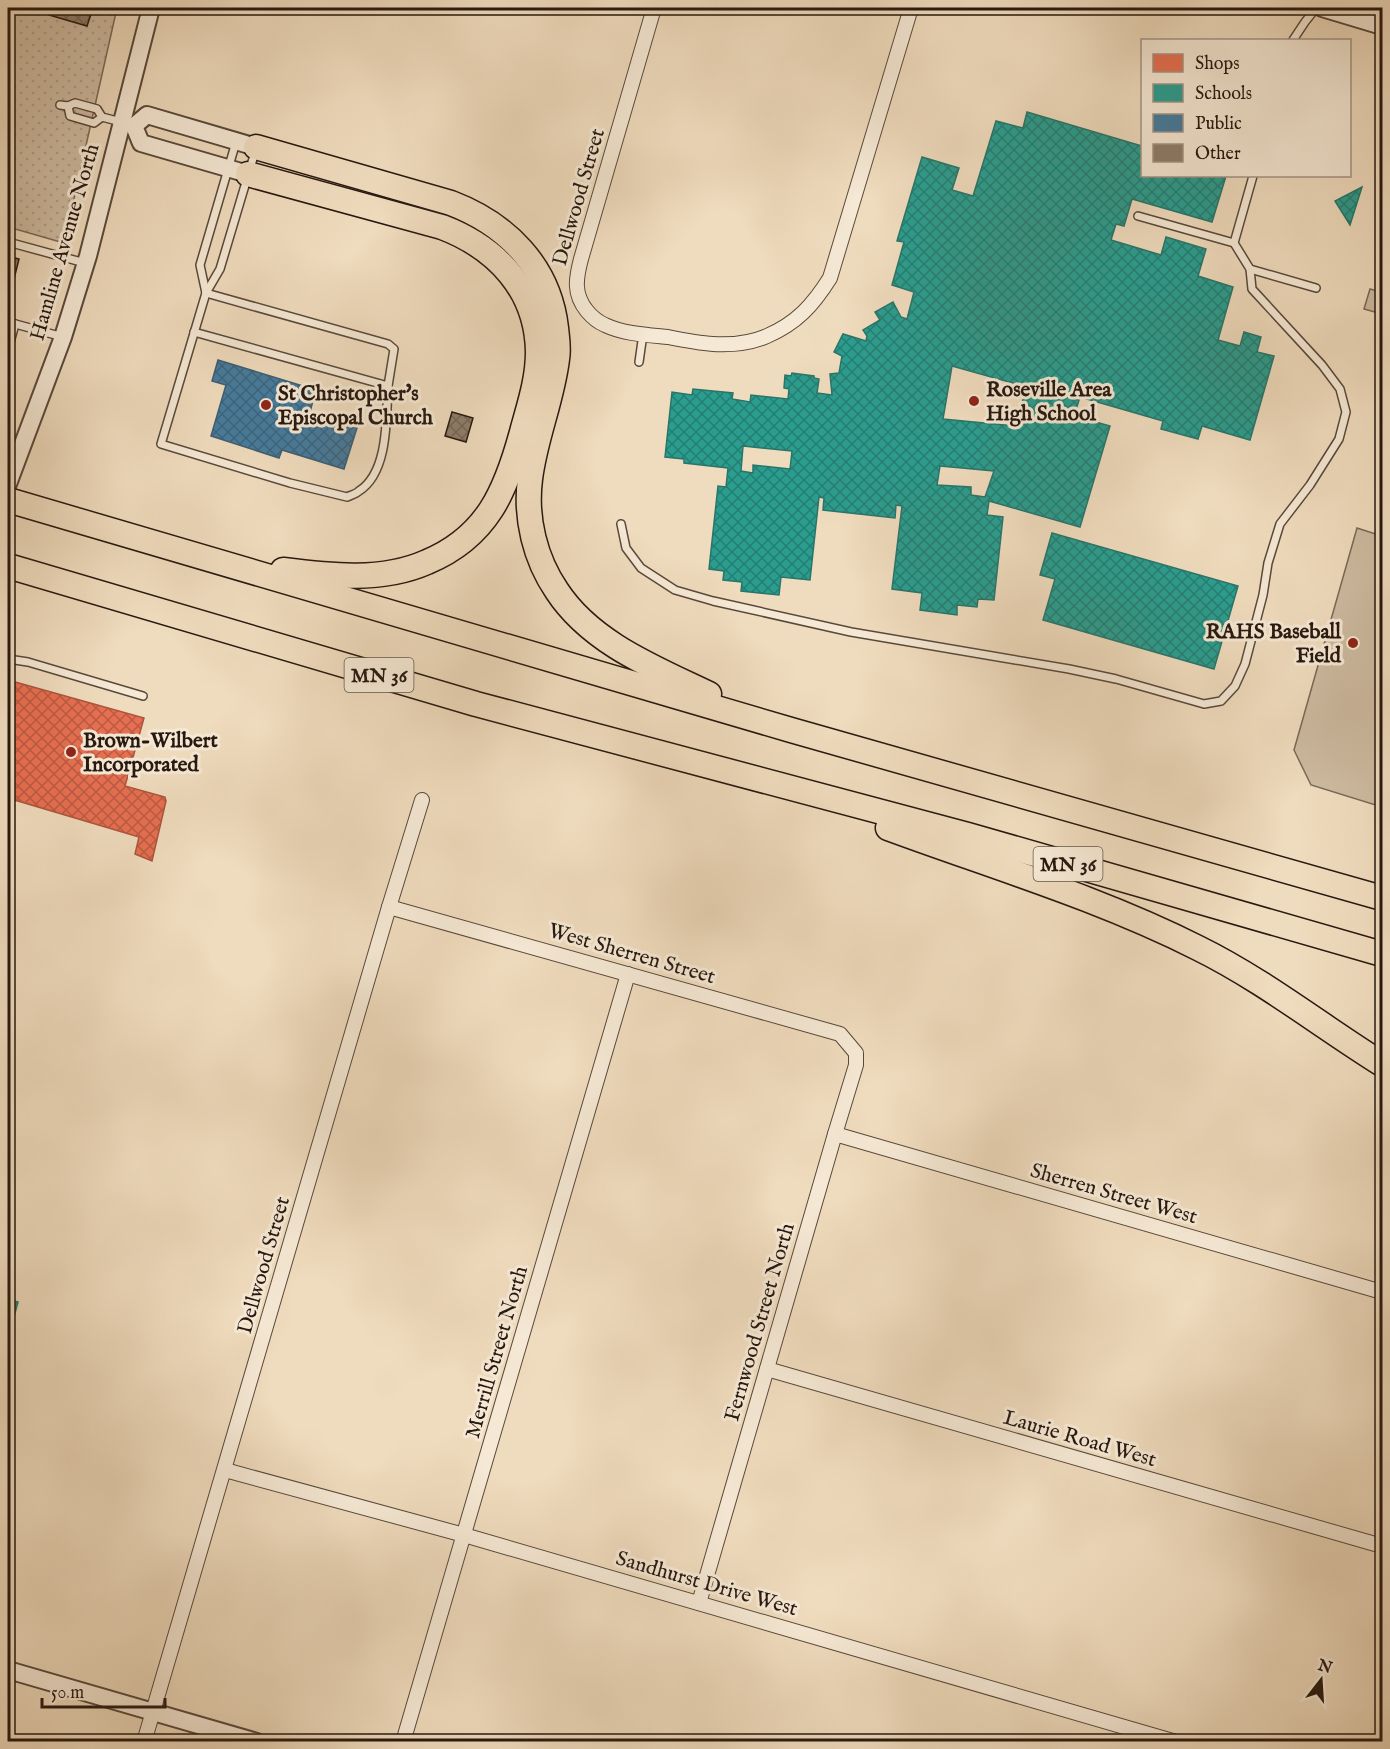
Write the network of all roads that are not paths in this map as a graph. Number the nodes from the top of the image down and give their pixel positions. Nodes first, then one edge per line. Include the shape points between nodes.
1 (151, 8) edge
2 (654, 8) edge
3 (911, 8) edge
4 (1316, 8) edge
5 (1322, 8) edge
6 (1383, 26) edge
7 (1294, 39) edge
8 (102, 117) junction
9 (128, 124) junction
10 (246, 144) junction
11 (238, 171) junction
12 (1253, 177) edge
13 (1138, 216) dead end
14 (8, 242) edge
15 (1234, 243) junction
16 (86, 263) junction
17 (1250, 269) junction
18 (1316, 288) dead end
19 (206, 293) junction
20 (11, 323) edge
21 (194, 332) junction
22 (643, 334) junction
23 (63, 337) junction
24 (8, 350) edge
25 (639, 362) dead end
26 (388, 386) junction
27 (10, 476) edge
28 (8, 500) edge
29 (621, 524) dead end
30 (186, 554) junction
31 (8, 566) edge
32 (8, 659) edge
33 (143, 696) dead end
34 (791, 730) junction
35 (753, 778) junction
36 (422, 800) dead end
37 (1317, 879) junction
38 (1383, 891) edge
39 (1383, 897) edge
40 (389, 907) junction
41 (1383, 954) edge
42 (628, 974) junction
43 (856, 1053) joint
44 (1383, 1064) edge
45 (835, 1134) junction
46 (1383, 1292) edge
47 (767, 1369) junction
48 (225, 1470) junction
49 (464, 1535) junction
50 (1383, 1546) edge
51 (699, 1603) junction
52 (8, 1670) edge
53 (153, 1712) junction
54 (144, 1742) edge
55 (257, 1742) edge
56 (403, 1742) edge
57 (1176, 1742) edge

1 - 9 street, Hamline Avenue North
2 - 22 street, Dellwood Street via 576,279 580,300 593,318 604,325
3 - 22 street, Dellwood Street via 830,278 816,300 792,322 740,343 714,344
4 - 7 lane
5 - 6 street
8 - 8 lane via 97,109 75,102 64,106 70,116 94,123
8 - 9 lane
9 - 10 street via 147,116
9 - 11 street via 141,143
9 - 16 street, Hamline Avenue North
10 - 11 lane
10 - 11 lane
10 - 34 highway via 451,203 488,221 524,252 548,293 558,346 528,502 536,549 545,572 572,611 610,642 649,665
11 - 19 lane via 220,269
11 - 19 lane via 200,265
11 - 30 highway via 442,227 481,246 511,275 531,312 538,353 535,382 501,495 472,533 427,562 381,574 330,574
12 - 15 lane
13 - 15 lane
14 - 16 lane
15 - 17 lane
16 - 23 street, Hamline Avenue North
17 - 18 lane
17 - 29 lane via 1252,289 1322,365 1341,390 1346,412 1339,439 1280,524 1245,664 1235,686 1221,701 1204,704 1070,669 851,632 713,602 675,590 641,568 626,548
19 - 21 lane
19 - 26 lane via 388,344 394,349
20 - 23 lane
20 - 24 lane
21 - 26 lane
21 - 26 lane via 161,444 290,483 347,497 361,490 375,473 384,449
22 - 25 lane
23 - 27 street, Hamline Avenue North
28 - 30 highway, MN 36
30 - 34 highway, MN 36
31 - 35 highway, MN 36 via 476,704
32 - 33 lane
34 - 37 highway, MN 36
35 - 41 highway, MN 36
35 - 44 highway via 1152,926 1256,981
36 - 40 street, Dellwood Street
37 - 38 highway
37 - 39 highway, MN 36
40 - 42 street, West Sherren Street
40 - 48 street, Dellwood Street
42 - 43 street, West Sherren Street via 840,1035
42 - 49 street, Merrill Street North
43 - 45 street, Fernwood Street North via 856,1065
45 - 46 street, Sherren Street West
45 - 47 street, Fernwood Street North
47 - 50 street, Laurie Road West
47 - 51 street, Fernwood Street North
48 - 49 street, Sandhurst Drive West
48 - 53 street, Dellwood Street
49 - 51 street, Sandhurst Drive West
49 - 56 street, Merrill Street North
51 - 57 street, Sandhurst Drive West
52 - 53 street
53 - 54 street, Dellwood Street
53 - 55 street

